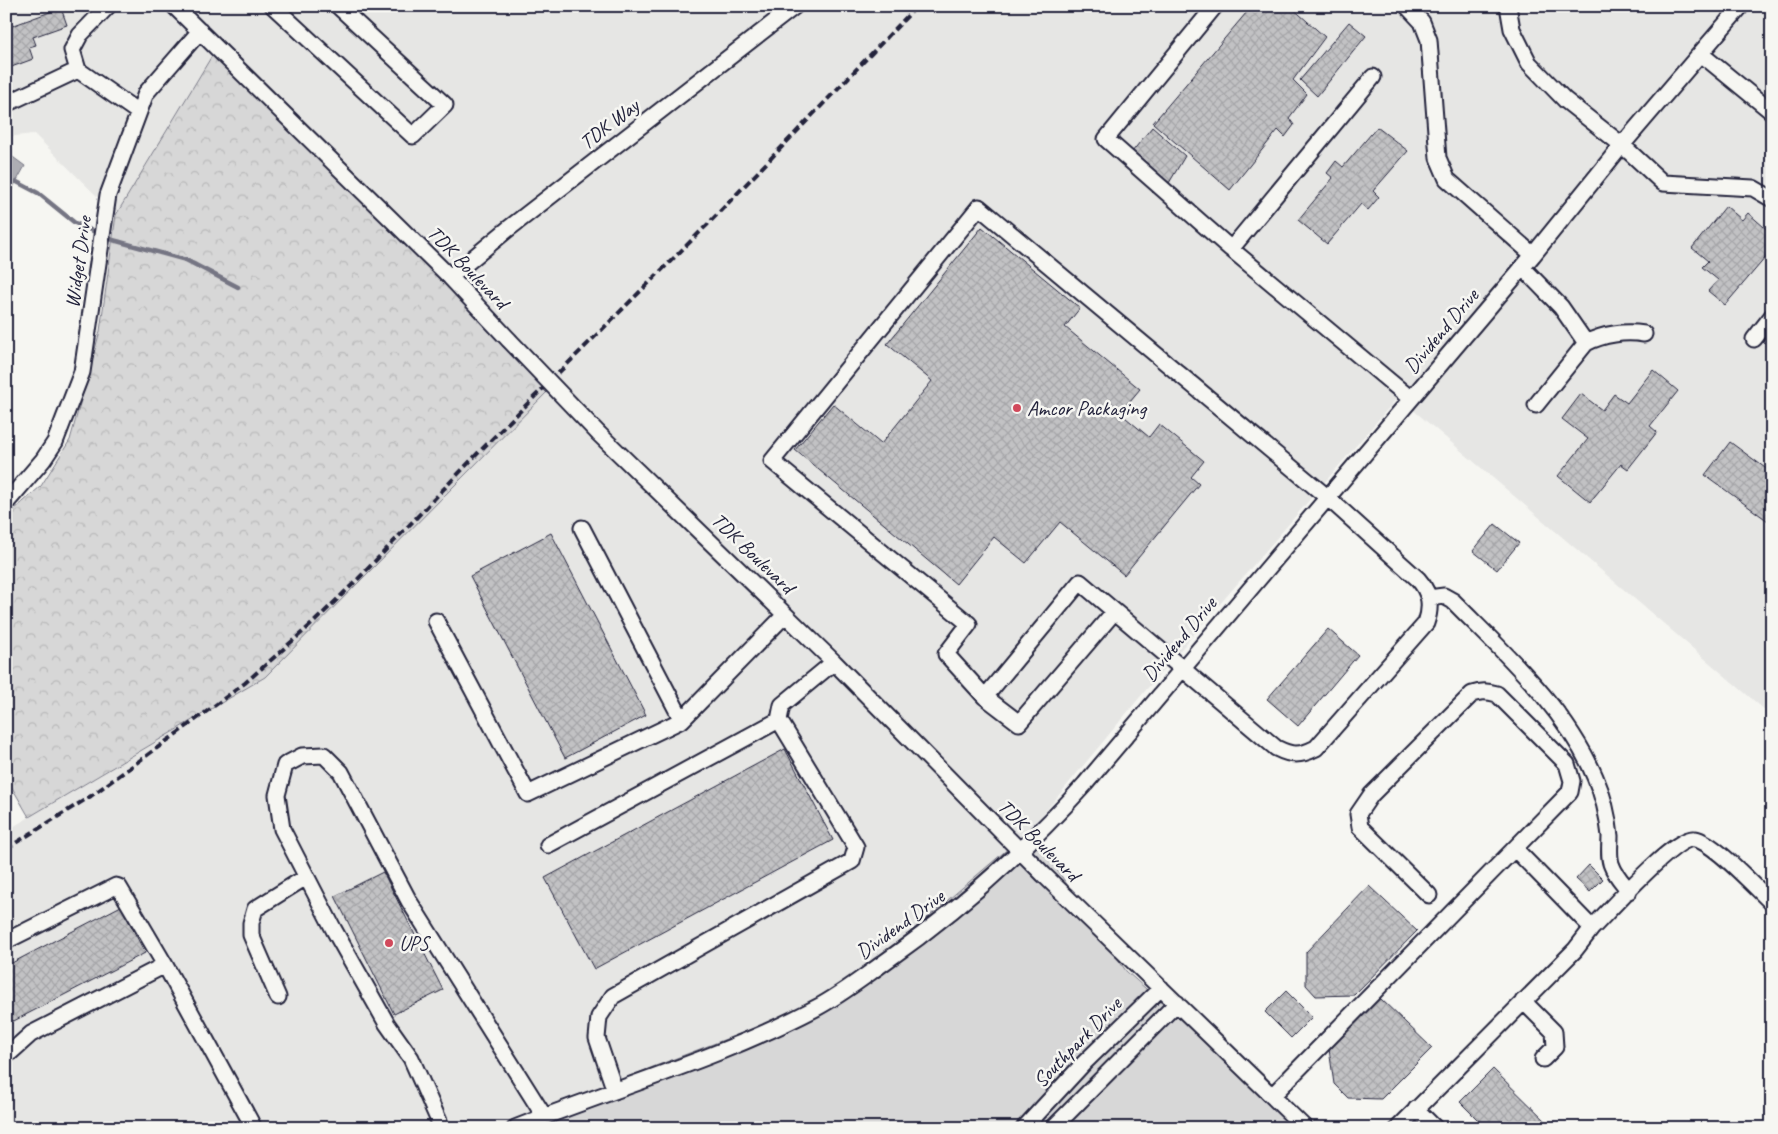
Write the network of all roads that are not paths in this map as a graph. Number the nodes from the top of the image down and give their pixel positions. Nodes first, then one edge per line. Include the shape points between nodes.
1 (108, 6) edge
2 (273, 6) edge
3 (338, 6) edge
4 (1215, 6) edge
5 (1408, 6) edge
6 (1508, 6) edge
7 (1741, 6) edge
8 (177, 7) edge
9 (788, 8) edge
10 (200, 30) junction
11 (1701, 54) junction
12 (78, 70) junction
13 (1373, 77) dead end
14 (6, 104) edge
15 (138, 112) junction
16 (1772, 112) edge
17 (1622, 145) junction
18 (1772, 199) edge
19 (1231, 249) junction
20 (1533, 255) junction
21 (1522, 267) junction
22 (450, 277) junction
23 (1772, 316) edge
24 (1644, 334) dead end
25 (1754, 339) dead end
26 (1586, 343) junction
27 (1411, 399) junction
28 (1536, 405) dead end
29 (1327, 497) junction
30 (6, 503) edge
31 (582, 528) dead end
32 (1430, 598) junction
33 (1114, 612) junction
34 (785, 615) junction
35 (436, 621) dead end
36 (834, 662) junction
37 (1183, 668) junction
38 (985, 697) junction
39 (682, 720) junction
40 (779, 720) junction
41 (548, 845) dead end
42 (1515, 849) junction
43 (1020, 851) junction
44 (306, 877) junction
45 (1630, 891) junction
46 (1429, 896) dead end
47 (1772, 903) edge
48 (1592, 928) junction
49 (6, 941) edge
50 (165, 965) junction
51 (1161, 988) junction
52 (278, 997) dead end
53 (1523, 1001) junction
54 (1177, 1003) junction
55 (6, 1052) edge
56 (1543, 1059) dead end
57 (615, 1091) junction
58 (1272, 1096) junction
59 (1416, 1110) junction
60 (544, 1116) junction
61 (254, 1128) edge
62 (442, 1128) edge
63 (515, 1128) edge
64 (1024, 1128) edge
65 (1053, 1128) edge
66 (1305, 1128) edge
67 (1398, 1128) edge
68 (1435, 1128) edge

1 - 12 street via 80,35 72,50
2 - 3 street via 413,136 445,105
4 - 19 street via 1106,139
5 - 20 street via 1422,22 1429,40 1438,158 1447,179
6 - 17 street via 1512,28 1529,63 1565,100
7 - 11 street, Dividend Drive
8 - 10 street, TDK Boulevard
9 - 22 street, TDK Way
10 - 15 street, Widget Drive via 146,93
10 - 22 street, TDK Boulevard
11 - 16 street
11 - 17 street, Dividend Drive
12 - 14 street
12 - 15 street
13 - 19 street
15 - 30 street, Widget Drive via 108,195 82,372 65,421 43,460
17 - 18 street via 1663,183 1753,188
17 - 20 street, Dividend Drive
19 - 27 street
20 - 21 street, Dividend Drive
21 - 26 street via 1561,306
21 - 27 street, Dividend Drive
22 - 34 street, TDK Boulevard, bridge via 599,434
23 - 25 street
24 - 26 street via 1618,333
26 - 28 street
27 - 29 street, Dividend Drive
29 - 32 street via 1418,579
29 - 37 street, Dividend Drive
29 - 38 street via 979,207 772,461 969,624 946,654
31 - 39 street
32 - 37 street via 1426,623 1316,748 1303,755 1296,756 1276,748
32 - 45 street via 1444,596 1453,601 1512,662 1576,741 1596,778 1604,804 1610,834 1611,866
33 - 37 street
33 - 38 street via 1019,723
33 - 38 street via 1080,582
34 - 36 street, TDK Boulevard
34 - 39 street
35 - 39 street via 528,794
36 - 40 street via 782,705
36 - 43 street, TDK Boulevard
37 - 43 street, Dividend Drive via 1085,784
40 - 41 street
40 - 57 street via 856,847 852,861 614,996 599,1017 597,1038
42 - 46 street via 1570,792 1571,771 1497,694 1480,691 1472,694 1371,794 1358,814 1360,827
42 - 48 street
42 - 58 street
43 - 51 street, TDK Boulevard
43 - 57 street, Dividend Drive via 971,897 817,1008 721,1051
44 - 52 street via 255,909 251,923 251,935
44 - 60 street via 282,829 277,795 285,765 302,756 324,755 341,772 409,901
44 - 62 street via 387,1024 411,1058
45 - 47 street via 1669,851 1683,840 1695,838 1710,844
45 - 48 street
48 - 53 street
49 - 50 street via 116,886
50 - 55 street via 31,1034 11,1052
50 - 61 street
51 - 54 street, TDK Boulevard
51 - 64 street, Southpark Drive via 1084,1063
53 - 56 street via 1554,1032 1555,1047
53 - 59 street
54 - 58 street, TDK Boulevard
54 - 65 street, Southpark Drive
57 - 60 street, Dividend Drive
58 - 66 street, TDK Boulevard
59 - 67 street
59 - 68 street
60 - 63 street, Dividend Drive

